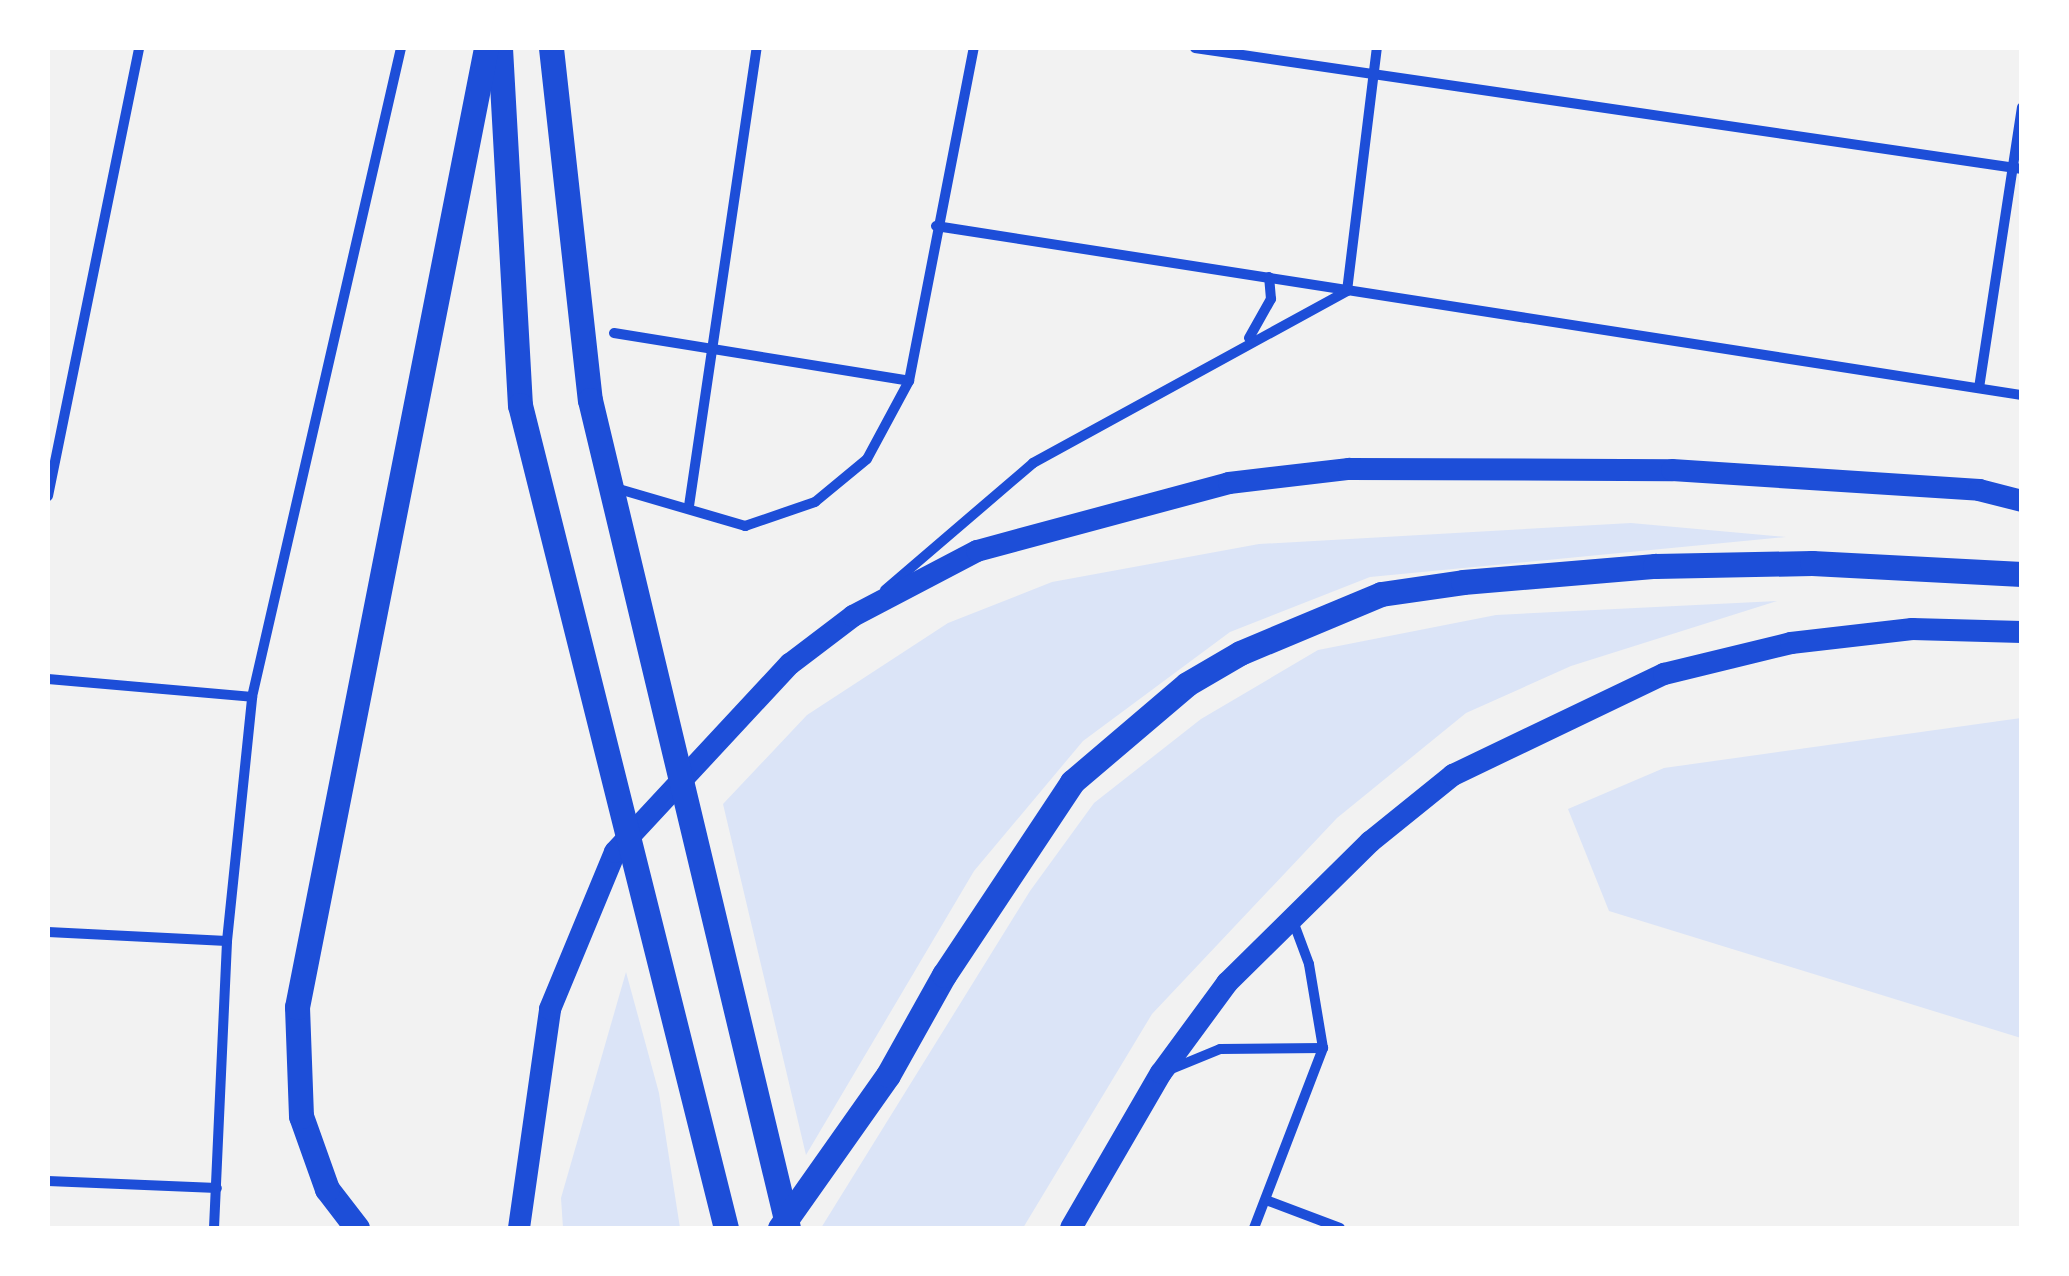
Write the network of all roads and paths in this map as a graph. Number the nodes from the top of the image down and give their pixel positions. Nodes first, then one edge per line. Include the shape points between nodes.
1 (139, 48) edge
2 (401, 48) edge
3 (486, 48) edge
4 (500, 48) edge
5 (551, 48) edge
6 (757, 48) edge
7 (974, 48) edge
8 (1195, 48) edge
9 (1378, 48) edge
10 (1373, 70) junction
11 (2022, 108) edge
12 (2017, 168) edge
13 (936, 226) junction
14 (1269, 277) junction
15 (1347, 292) junction
16 (614, 333) dead end
17 (1246, 343) junction
18 (712, 348) junction
19 (909, 380) junction
20 (1979, 388) junction
21 (2022, 395) edge
22 (607, 486) junction
23 (48, 496) edge
24 (2022, 500) edge
25 (689, 506) junction
26 (2022, 574) edge
27 (853, 616) junction
28 (2022, 632) edge
29 (48, 679) edge
30 (252, 697) junction
31 (1292, 918) junction
32 (48, 932) edge
33 (227, 941) junction
34 (1323, 1048) junction
35 (1162, 1073) junction
36 (48, 1181) edge
37 (218, 1188) junction
38 (1266, 1200) junction
39 (354, 1225) edge
40 (214, 1228) edge
41 (520, 1228) edge
42 (726, 1228) edge
43 (780, 1228) edge
44 (788, 1228) edge
45 (1071, 1228) edge
46 (1254, 1228) edge
47 (1340, 1228) edge

1 - 23 street
2 - 30 street
3 - 39 highway via 297,1007 301,1116 327,1189
4 - 42 highway via 520,404
5 - 22 highway via 590,400
6 - 18 street
7 - 13 street
8 - 10 street
9 - 10 street
10 - 12 street
10 - 15 street
11 - 12 street
12 - 20 street
13 - 14 street
13 - 19 street
14 - 15 street
14 - 17 street via 1271,299
15 - 17 street
15 - 20 street
16 - 18 street
17 - 27 street via 1033,462
18 - 19 street
18 - 25 street
19 - 25 street via 868,459 815,502 745,526
20 - 21 street
22 - 25 street
22 - 44 highway
24 - 27 main road via 1979,490 1672,470 1349,468 1229,483 1098,514 977,551
26 - 43 highway via 1792,564 1463,582 1382,594 1240,653 1186,684 1072,782 822,1174
27 - 41 main road via 790,664 615,852 550,1010
28 - 31 main road via 1895,631 1792,643 1664,674 1453,775
29 - 30 street
30 - 33 street
31 - 34 street via 1309,964
31 - 35 main road via 1226,983
32 - 33 street
33 - 37 street
34 - 35 street via 1220,1049
34 - 38 street
35 - 45 main road
36 - 37 street
37 - 40 street
38 - 46 street
38 - 47 street

